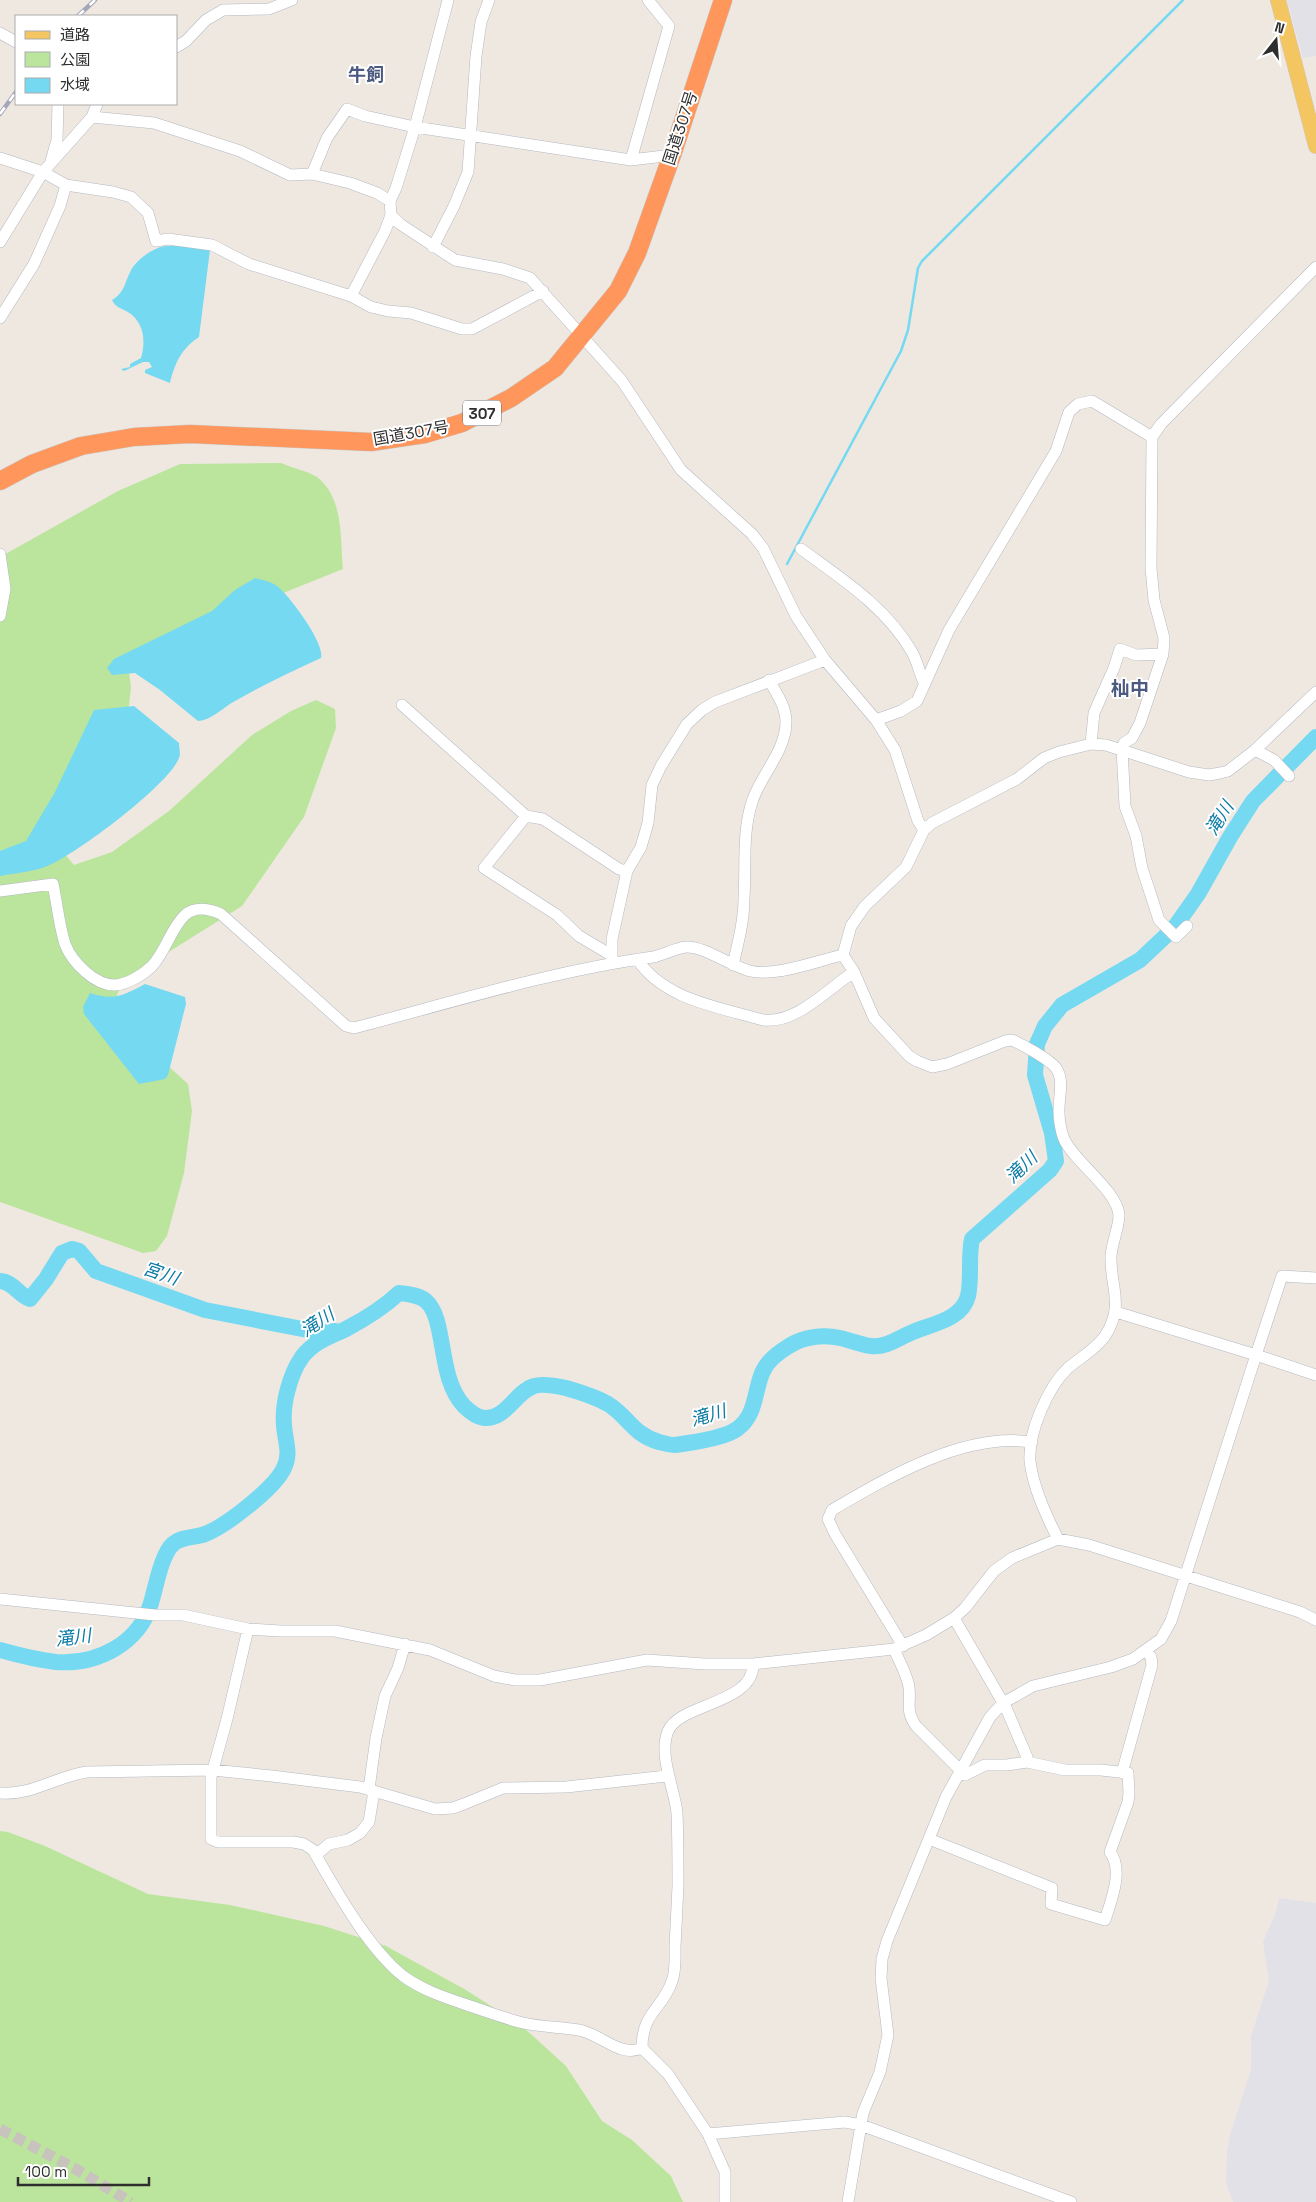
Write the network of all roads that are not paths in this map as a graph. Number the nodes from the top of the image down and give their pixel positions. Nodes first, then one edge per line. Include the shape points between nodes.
1 (292, 0) edge
2 (448, 0) edge
3 (489, 0) edge
4 (648, 0) edge
5 (723, 0) edge
6 (1278, 0) edge
7 (0, 33) edge
8 (15, 41) edge
9 (178, 46) edge
10 (58, 105) edge
11 (97, 105) edge
12 (92, 116) junction
13 (414, 127) junction
14 (470, 136) junction
15 (1316, 146) edge
16 (672, 155) junction
17 (0, 158) edge
18 (631, 160) junction
19 (47, 168) junction
20 (312, 174) junction
21 (66, 185) junction
22 (390, 201) junction
23 (391, 215) junction
24 (0, 242) edge
25 (432, 247) junction
26 (1316, 267) edge
27 (543, 291) junction
28 (351, 296) junction
29 (0, 316) edge
30 (582, 337) junction
31 (1152, 437) junction
32 (0, 481) edge
33 (801, 549) dead end
34 (0, 554) edge
35 (0, 616) edge
36 (1163, 654) junction
37 (825, 660) junction
38 (769, 680) junction
39 (925, 684) junction
40 (1316, 692) edge
41 (402, 705) dead end
42 (876, 720) junction
43 (1091, 744) junction
44 (1122, 749) junction
45 (1255, 750) junction
46 (1288, 774) dead end
47 (526, 816) junction
48 (924, 830) junction
49 (627, 871) junction
50 (0, 891) edge
51 (1187, 926) dead end
52 (843, 955) junction
53 (612, 959) junction
54 (636, 959) junction
55 (733, 965) junction
56 (854, 972) junction
57 (1316, 1278) edge
58 (1116, 1312) junction
59 (1256, 1355) junction
60 (1316, 1375) edge
61 (1032, 1442) junction
62 (1058, 1539) junction
63 (1186, 1576) junction
64 (0, 1598) edge
65 (954, 1618) junction
66 (1316, 1620) edge
67 (248, 1628) junction
68 (405, 1644) junction
69 (898, 1647) junction
70 (1146, 1651) junction
71 (753, 1664) junction
72 (1003, 1703) junction
73 (1027, 1762) junction
74 (213, 1770) junction
75 (960, 1771) junction
76 (1122, 1773) junction
77 (668, 1776) junction
78 (371, 1790) junction
79 (0, 1793) edge
80 (930, 1839) junction
81 (316, 1855) junction
82 (642, 2048) junction
83 (860, 2125) junction
84 (708, 2134) junction
85 (725, 2202) edge
86 (848, 2202) edge
87 (1071, 2202) edge

1 - 9 street via 269,9 223,10 206,20
2 - 13 street
3 - 14 street via 481,22 476,56
4 - 18 street via 669,26
5 - 16 highway, 国道307号 / 307
6 - 15 main road
7 - 8 street
10 - 19 street via 57,140
11 - 12 street
12 - 19 street
12 - 20 street via 154,123 240,151 290,175
13 - 14 street
13 - 20 street via 347,109 327,138
13 - 22 street
14 - 18 street
14 - 25 street via 468,172
16 - 18 street
16 - 30 highway, 国道307号 / 307 via 637,252 618,291
17 - 19 street
19 - 21 street
19 - 24 street
20 - 22 street via 377,193
21 - 28 street via 131,196 148,213 156,241 168,239 212,246 249,264
21 - 29 street via 34,264
22 - 23 street
23 - 25 street
23 - 28 street
25 - 27 street via 455,260 523,274
26 - 31 street via 1161,424
27 - 28 street via 472,329 462,329 411,313 388,311
27 - 30 street
30 - 32 highway, 国道307号 / 307 via 555,368 511,398 462,423 425,434 371,442 190,434 134,437 81,446 32,464
30 - 37 street via 622,381 681,470 752,534 763,548 796,616
31 - 36 street via 1150,568 1164,638
31 - 39 street via 1092,401 1078,404 1069,412 1056,451 949,630
33 - 39 street via 876,605 913,654
34 - 35 street via 5,589
36 - 43 street via 1136,655 1120,649 1094,713
36 - 44 street via 1140,723
37 - 38 street
37 - 42 street
38 - 49 street via 715,702 687,724 660,766 652,785 648,823 641,847
38 - 55 street via 784,708 786,723 780,747 751,804 744,850 742,919
39 - 42 street via 917,701
40 - 45 street
41 - 47 street
42 - 48 street via 895,750 918,821
43 - 44 street
43 - 48 street via 1044,758 1017,779
44 - 45 street via 1169,766 1209,775 1228,770
44 - 51 street via 1125,806 1161,924 1176,937
45 - 46 street via 1274,760
47 - 49 street via 544,819
47 - 53 street via 484,868 557,915 579,936
48 - 52 street via 906,867 865,906 851,926
49 - 53 street via 612,939
50 - 53 street via 53,884 70,954 92,977 114,985 125,983 152,966 186,914 213,910 346,1026 354,1028
52 - 55 street via 772,972 752,971
52 - 56 street
53 - 54 street
54 - 55 street via 686,947
54 - 56 street via 663,987 775,1022 821,998
56 - 58 street via 874,1018 917,1061 932,1067 947,1064 1012,1040 1058,1070 1061,1082 1058,1114 1064,1139 1115,1201 1119,1215 1112,1254
57 - 59 street via 1282,1276
58 - 59 street
58 - 61 street via 1096,1346 1068,1368 1054,1386 1044,1404
59 - 60 street
59 - 63 street
61 - 62 street via 1030,1461 1046,1514
61 - 69 street via 966,1446 895,1476 832,1510 828,1519 835,1534
62 - 63 street via 1088,1545
62 - 65 street via 1012,1558 994,1571
63 - 66 street
63 - 70 street via 1171,1621 1161,1639
64 - 67 street via 183,1615
65 - 69 street
65 - 72 street
67 - 68 street via 334,1631
67 - 74 street
68 - 71 street via 514,1680 540,1680 647,1660
68 - 78 street via 385,1696 376,1738
69 - 71 street
69 - 75 street via 909,1687 910,1717
70 - 72 street via 1111,1667 1033,1686
70 - 76 street via 1152,1665
71 - 77 street via 743,1688 675,1721 671,1726 666,1742
72 - 73 street
72 - 75 street via 990,1717
73 - 75 street via 1007,1766 985,1765 965,1775
73 - 76 street via 1065,1770
74 - 78 street
74 - 79 street via 87,1772 28,1791
74 - 81 street via 210,1776 211,1839 218,1842 293,1842 304,1844
75 - 80 street
76 - 80 street via 1128,1773 1129,1793 1110,1852 1116,1882 1105,1920 1051,1904 1052,1888
77 - 78 street via 566,1787 503,1788 453,1808 435,1809
77 - 82 street via 677,1811 678,1886 673,1980 647,2020 642,2033
78 - 81 street via 369,1822 360,1833 348,1840 329,1844
80 - 83 street via 882,1959 888,2035 880,2072
81 - 82 street via 346,1908 380,1952 402,1975 427,1991 523,2023 595,2034 621,2050 634,2052
82 - 84 street via 668,2074
83 - 84 street via 845,2122
83 - 86 street
83 - 87 street
84 - 85 street via 724,2172

